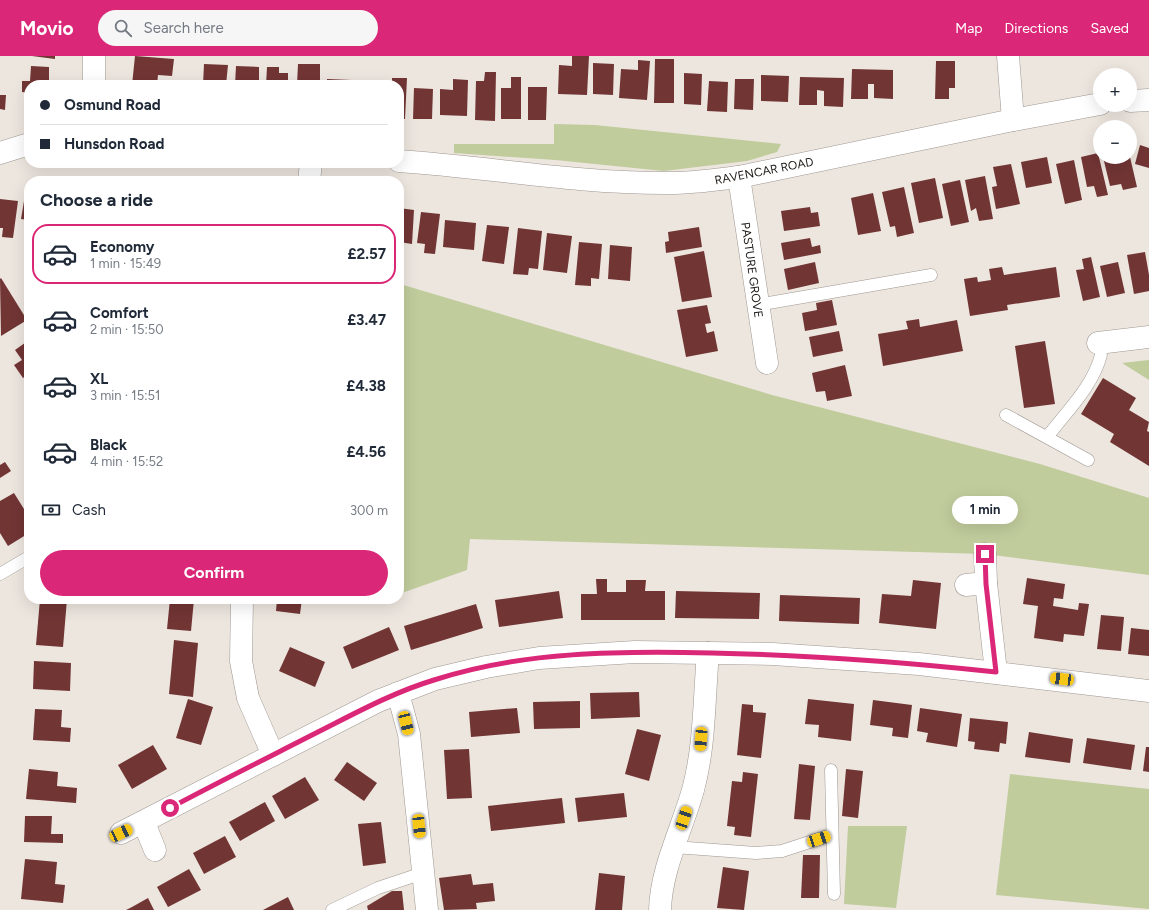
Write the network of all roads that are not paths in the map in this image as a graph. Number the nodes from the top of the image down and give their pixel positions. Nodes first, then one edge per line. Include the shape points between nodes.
1 (94, 56) edge
2 (1008, 56) edge
3 (94, 80) edge
4 (1149, 100) edge
5 (1137, 101) edge
6 (1093, 105) edge
7 (1013, 120) junction
8 (24, 146) edge
9 (0, 153) edge
10 (404, 161) edge
11 (739, 177) junction
12 (931, 275) dead end
13 (757, 304) junction
14 (1149, 336) edge
15 (1099, 342) joint
16 (767, 362) dead end
17 (1006, 415) dead end
18 (1048, 436) junction
19 (1088, 460) dead end
20 (985, 554) dead end
21 (24, 560) edge
22 (0, 574) edge
23 (242, 604) edge
24 (708, 653) junction
25 (996, 672) junction
26 (1149, 691) edge
27 (398, 694) junction
28 (273, 754) junction
29 (831, 770) dead end
30 (144, 823) junction
31 (121, 833) dead end
32 (831, 835) junction
33 (674, 848) junction
34 (155, 850) dead end
35 (423, 873) junction
36 (834, 894) dead end
37 (332, 910) edge
38 (427, 910) edge
39 (660, 910) edge

1 - 3 street
2 - 7 street
4 - 5 street
6 - 7 street, RAVENCAR ROAD
7 - 11 street, RAVENCAR ROAD
8 - 9 street
10 - 11 street, RAVENCAR ROAD via 556,177 640,182 700,182
11 - 13 street, PASTURE GROVE
12 - 13 lane
13 - 16 street, PASTURE GROVE
14 - 15 street
15 - 18 lane via 1098,366
17 - 18 lane
18 - 19 lane
20 - 25 street via 976,584
21 - 22 lane
23 - 28 street via 241,661 248,698
24 - 25 street via 844,659
24 - 27 street via 635,652 538,658 434,679
24 - 33 street via 700,753 693,789
25 - 26 street
27 - 28 street
27 - 35 street via 409,734
28 - 30 street
29 - 32 lane
30 - 31 street
30 - 34 street
32 - 33 lane via 782,851 756,853
32 - 36 lane
33 - 39 street via 660,897
35 - 37 lane via 378,888
35 - 38 street

